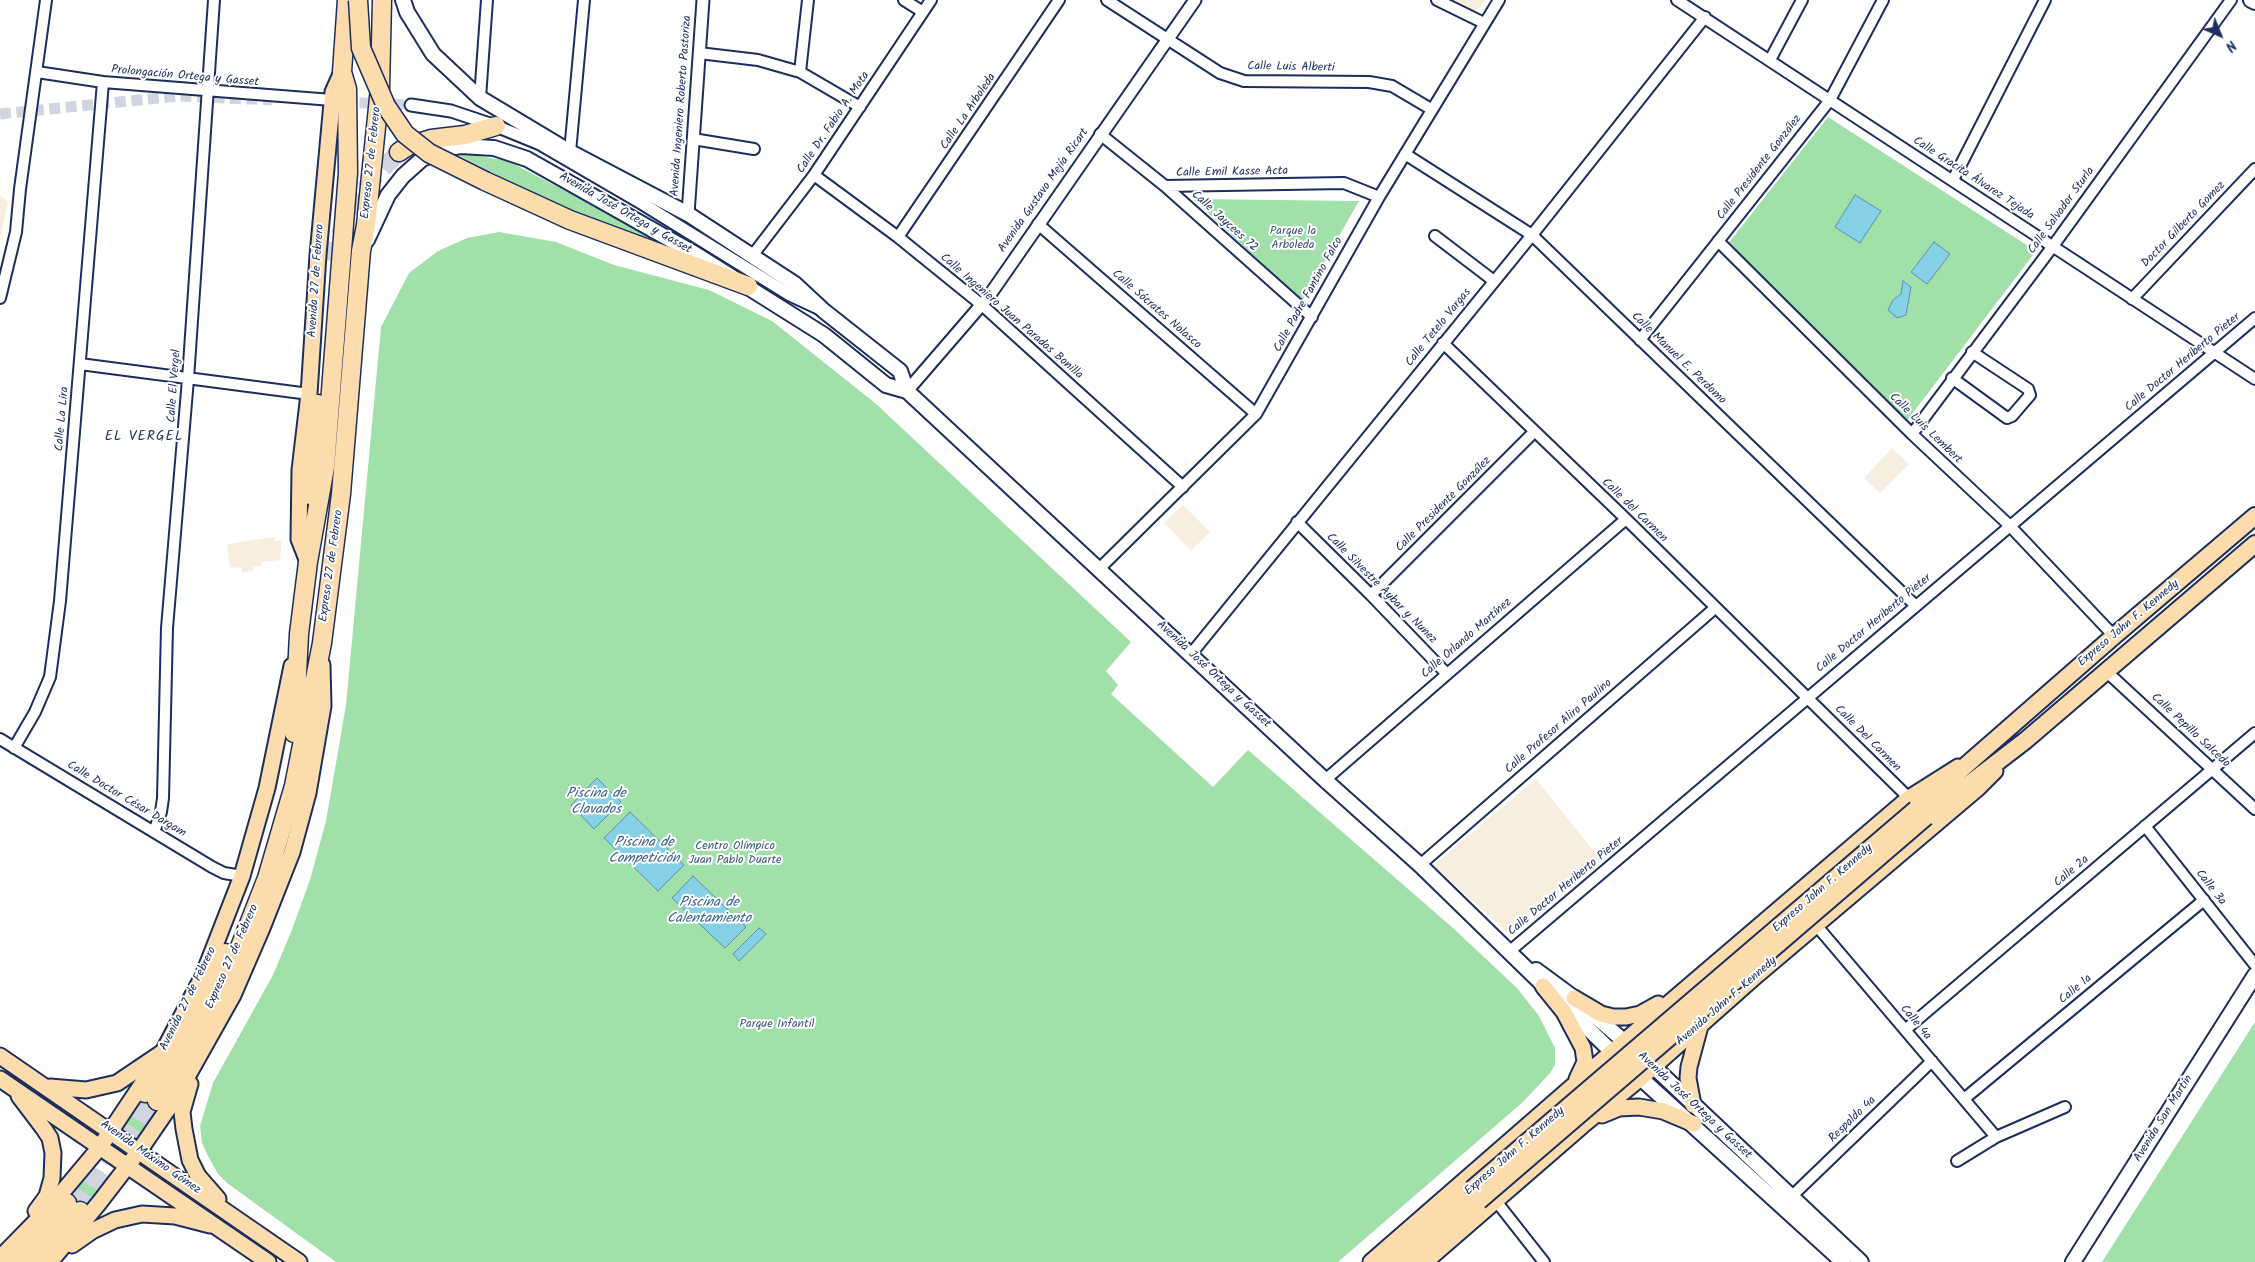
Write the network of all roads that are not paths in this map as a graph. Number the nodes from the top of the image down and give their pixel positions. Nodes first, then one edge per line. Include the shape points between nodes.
1 (46, 0) edge
2 (214, 0) edge
3 (346, 0) edge
4 (358, 0) edge
5 (382, 0) edge
6 (402, 0) edge
7 (487, 0) edge
8 (584, 0) edge
9 (703, 0) edge
10 (808, 0) edge
11 (904, 0) edge
12 (931, 0) edge
13 (1059, 0) edge
14 (1107, 0) edge
15 (1196, 0) edge
16 (1437, 0) edge
17 (1499, 0) edge
18 (1678, 0) edge
19 (1802, 0) edge
20 (1883, 0) edge
21 (2046, 0) edge
22 (2230, 0) edge
23 (2250, 0) edge
24 (2255, 2) edge
25 (923, 12) junction
26 (1705, 17) junction
27 (1484, 23) junction
28 (1168, 39) junction
29 (699, 54) junction
30 (1770, 60) junction
31 (37, 72) junction
32 (342, 72) junction
33 (800, 72) junction
34 (103, 82) junction
35 (207, 92) junction
36 (480, 98) junction
37 (332, 100) junction
38 (1830, 100) junction
39 (411, 105) tunnel mouth
40 (860, 107) junction
41 (1431, 109) junction
42 (496, 126) junction
43 (1100, 134) junction
44 (693, 139) junction
45 (754, 149) dead end
46 (399, 152) tunnel mouth
47 (570, 152) junction
48 (1405, 154) junction
49 (2255, 169) edge
50 (814, 175) junction
51 (1954, 180) junction
52 (1165, 186) junction
53 (1379, 197) junction
54 (688, 214) junction
55 (1038, 224) junction
56 (1532, 235) junction
57 (1435, 236) dead end
58 (898, 237) junction
59 (1718, 241) junction
60 (2053, 246) junction
61 (361, 252) junction
62 (752, 256) junction
63 (331, 261) tunnel mouth
64 (1494, 281) junction
65 (748, 286) junction
66 (0, 298) edge
67 (2132, 298) junction
68 (982, 304) junction
69 (824, 311) junction
70 (1312, 317) junction
71 (2255, 318) edge
72 (1640, 340) junction
73 (1443, 343) junction
74 (1972, 352) junction
75 (2215, 352) junction
76 (80, 364) junction
77 (1952, 378) junction
78 (188, 379) junction
79 (2255, 379) edge
80 (907, 391) junction
81 (309, 394) junction
82 (1256, 414) junction
83 (1534, 432) junction
84 (1912, 434) junction
85 (1183, 487) junction
86 (2255, 516) edge
87 (1626, 520) junction
88 (1296, 522) junction
89 (2009, 525) junction
90 (2255, 544) edge
91 (306, 556) junction
92 (1098, 569) junction
93 (1371, 595) junction
94 (1916, 606) junction
95 (1715, 608) junction
96 (299, 634) junction
97 (2114, 636) junction
98 (322, 643) junction
99 (1191, 654) junction
100 (2107, 672) junction
101 (1446, 673) junction
102 (1807, 698) junction
103 (2255, 733) edge
104 (0, 739) edge
105 (2026, 740) junction
106 (14, 748) junction
107 (2212, 769) junction
108 (1325, 780) junction
109 (1917, 808) junction
110 (2255, 809) edge
111 (2145, 826) junction
112 (154, 832) junction
113 (1420, 865) junction
114 (242, 876) junction
115 (2204, 900) junction
116 (1816, 925) junction
117 (1515, 955) junction
118 (2255, 965) edge
119 (1708, 969) junction
120 (2255, 976) edge
121 (1693, 982) junction
122 (1543, 986) junction
123 (1733, 996) junction
124 (1574, 998) junction
125 (1701, 1023) junction
126 (1905, 1030) junction
127 (1624, 1042) junction
128 (205, 1044) junction
129 (163, 1052) junction
130 (1612, 1052) junction
131 (0, 1056) edge
132 (1932, 1061) junction
133 (1654, 1067) junction
134 (1642, 1077) junction
135 (6, 1083) edge
136 (46, 1086) junction
137 (1571, 1089) junction
138 (1964, 1099) junction
139 (1693, 1105) junction
140 (2065, 1107) dead end
141 (1532, 1122) junction
142 (1694, 1124) junction
143 (1583, 1125) junction
144 (110, 1130) junction
145 (1996, 1137) junction
146 (100, 1146) junction
147 (1557, 1147) junction
148 (139, 1151) junction
149 (1957, 1161) dead end
150 (127, 1165) junction
151 (1475, 1195) junction
152 (1791, 1198) junction
153 (1496, 1201) junction
154 (231, 1214) junction
155 (222, 1228) junction
156 (14, 1244) junction
157 (0, 1258) edge
158 (52, 1260) edge
159 (13, 1262) edge
160 (34, 1262) edge
161 (268, 1262) edge
162 (299, 1262) edge
163 (1371, 1262) edge
164 (1390, 1262) edge
165 (1409, 1262) edge
166 (1425, 1262) edge
167 (1544, 1262) edge
168 (1843, 1262) edge
169 (1861, 1262) edge
170 (2073, 1262) edge

1 - 31 street
2 - 35 street, Calle El Vergel
3 - 32 highway, Avenida 27 de Febrero
4 - 65 highway, bridge via 361,48 386,106 405,134 429,152 570,220
5 - 61 highway, Expreso 27 de Febrero via 380,88
6 - 36 main road, Avenida José Ortega y Gasset via 433,54
7 - 36 street
8 - 47 street
9 - 29 street, Avenida Ingeniero Roberto Pastoriza
10 - 33 street
11 - 25 street
12 - 25 street, Calle Dr. Fabio A. Mota
13 - 58 street, Calle La Arboleda
14 - 28 street, Calle Luis Alberti
15 - 28 street, Avenida Gustavo Mejía Ricart
16 - 27 street
17 - 27 street, Calle Padre Fantino Falco
18 - 26 street, Calle Gracita Álvarez Tejada
19 - 30 street
20 - 38 street, Calle Presidente González
21 - 51 street
22 - 60 street, Calle Salvador Sturla
23 - 24 main road
25 - 40 street, Calle Dr. Fabio A. Mota
26 - 30 street, Calle Gracita Álvarez Tejada
26 - 56 street, Calle Tetelo Vargas
27 - 41 street, Calle Padre Fantino Falco
28 - 41 street, Calle Luis Alberti via 1220,72 1244,81 1369,82 1392,86
28 - 43 street, Avenida Gustavo Mejía Ricart
29 - 33 street via 758,60
29 - 44 street, Avenida Ingeniero Roberto Pastoriza
30 - 38 street, Calle Gracita Álvarez Tejada
31 - 34 street, Prolongación Ortega y Gasset
31 - 66 street via 16,232
32 - 37 main road, Avenida 27 de Febrero
32 - 91 highway, Expreso 27 de Febrero via 347,89 348,173 325,467
33 - 40 street
34 - 35 street, Prolongación Ortega y Gasset
34 - 76 street, Calle La Lira
35 - 37 street, Prolongación Ortega y Gasset
35 - 78 street, Calle El Vergel
36 - 47 main road, Avenida José Ortega y Gasset
37 - 81 main road, Avenida 27 de Febrero
38 - 51 street, Calle Gracita Álvarez Tejada
38 - 59 street, Calle Presidente González
39 - 42 street via 451,111
40 - 50 street, Calle Dr. Fabio A. Mota
41 - 48 street, Calle Padre Fantino Falco
42 - 46 highway via 408,146
42 - 69 street via 552,152 790,295
43 - 52 street, Calle Emil Kasse Acta
43 - 55 street, Avenida Gustavo Mejía Ricart
44 - 45 street
44 - 54 street, Avenida Ingeniero Roberto Pastoriza
47 - 54 main road, Avenida José Ortega y Gasset
48 - 53 street, Calle Padre Fantino Falco
48 - 56 street, Calle Manuel E. Perdomo
49 - 67 street, Doctor Gilberto Gomez
50 - 58 street, Calle Ingeniero Juan Paradas Bonilla
50 - 62 street, Calle Dr. Fabio A. Mota
51 - 60 street, Calle Gracita Álvarez Tejada
52 - 53 street, Calle Emil Kasse Acta via 1344,183
52 - 70 street, Calle Jaycees 72
53 - 70 street, Calle Padre Fantino Falco
54 - 62 main road, Avenida José Ortega y Gasset
55 - 68 street, Avenida Gustavo Mejía Ricart
55 - 82 street, Calle Sócrates Nolasco
56 - 64 street, Calle Tetelo Vargas
56 - 72 street, Calle Manuel E. Perdomo
57 - 64 street
58 - 68 street, Calle Ingeniero Juan Paradas Bonilla
59 - 72 street, Calle Presidente González
59 - 84 street, Calle Luis Lembert
60 - 67 street, Calle Gracita Álvarez Tejada
60 - 74 street, Calle Salvador Sturla
61 - 65 main road, Avenida José Ortega y Gasset via 388,195 403,176 422,159 446,149 476,146 494,148 527,159
61 - 98 highway, Expreso 27 de Febrero via 341,494
62 - 69 main road, Avenida José Ortega y Gasset via 795,284
63 - 91 highway
64 - 73 street, Calle Tetelo Vargas
65 - 80 main road, Avenida José Ortega y Gasset via 824,335 886,385
67 - 75 street, Calle Gracita Álvarez Tejada
68 - 80 street, Avenida Gustavo Mejía Ricart
68 - 85 street, Calle Ingeniero Juan Paradas Bonilla
69 - 80 main road, Avenida José Ortega y Gasset via 900,371
70 - 82 street, Calle Padre Fantino Falco
71 - 75 street, Calle Doctor Heriberto Pieter
72 - 94 street, Calle Manuel E. Perdomo
73 - 83 street, Calle del Carmen
73 - 88 street, Calle Tetelo Vargas
74 - 77 street, Calle Salvador Sturla
74 - 77 street via 2028,389 2030,395 2007,418
75 - 79 street, Calle Gracita Álvarez Tejada
75 - 89 street, Calle Doctor Heriberto Pieter
76 - 78 street
76 - 106 street, Calle La Lira via 60,601 50,677
77 - 84 street, Calle Salvador Sturla
78 - 81 street
78 - 112 street, Calle El Vergel via 168,628 163,798
80 - 92 main road, Avenida José Ortega y Gasset
81 - 91 main road, Avenida 27 de Febrero via 298,516 299,539
82 - 85 street, Calle Padre Fantino Falco
83 - 87 street, Calle del Carmen
83 - 93 street, Calle Presidente González
84 - 89 street, Calle Luis Lembert
85 - 92 street, Calle Padre Fantino Falco
86 - 97 highway, Expreso John F. Kennedy
87 - 95 street, Calle del Carmen
87 - 101 street, Calle Orlando Martínez
88 - 93 street, Calle Silvestre Aybar y Nunez
88 - 99 street, Calle Tetelo Vargas
89 - 94 street, Calle Doctor Heriberto Pieter
89 - 97 street, Calle Luis Lembert
90 - 100 highway, Expreso John F. Kennedy
91 - 96 highway, Expreso 27 de Febrero
92 - 99 main road, Avenida José Ortega y Gasset
93 - 101 street, Calle Silvestre Aybar y Nunez
94 - 102 street, Calle Doctor Heriberto Pieter
95 - 102 street, Calle del Carmen
95 - 113 street, Calle Profesor Aliro Paulino
96 - 98 highway, Expreso 27 de Febrero via 294,732 262,865 227,950 151,1097 182,1062 222,988 267,878 294,786
96 - 114 main road, Avenida 27 de Febrero via 267,788
97 - 109 highway, Expreso John F. Kennedy
98 - 128 main road via 323,706 308,793 292,852 233,995
99 - 108 main road, Avenida José Ortega y Gasset
100 - 105 highway, Expreso John F. Kennedy
100 - 107 street, Calle Pepillo Salcedo
101 - 108 street, Calle Orlando Martínez
102 - 109 street, Calle Del Carmen
102 - 117 street, Calle Doctor Heriberto Pieter
103 - 107 street, Calle 2a
104 - 106 street, Calle Doctor César Dargam
105 - 109 highway, Expreso John F. Kennedy
105 - 116 main road, Avenida John F. Kennedy via 1978,788
106 - 112 street, Calle Doctor César Dargam
107 - 110 street, Calle Pepillo Salcedo
107 - 111 street, Calle 2a
108 - 113 main road, Avenida José Ortega y Gasset
109 - 119 main road
109 - 151 highway, Expreso John F. Kennedy, bridge
111 - 115 street, Calle 3a
111 - 126 street, Calle 2a
112 - 114 street, Calle Doctor César Dargam via 224,873
113 - 117 main road, Avenida José Ortega y Gasset
114 - 129 main road, Avenida 27 de Febrero via 203,976
115 - 118 street, Calle 3a
115 - 138 street, Calle 1a
116 - 123 main road, Avenida John F. Kennedy
116 - 126 street, Calle 4a
117 - 122 main road, Avenida José Ortega y Gasset
117 - 124 main road, Avenida José Ortega y Gasset
119 - 121 main road
119 - 123 main road via 1704,982 1660,1021 1657,1030 1660,1035 1666,1040 1672,1039 1723,997
120 - 170 main road, Avenida San Martín
121 - 124 main road via 1640,1014 1626,1017 1601,1014
121 - 127 main road
122 - 130 main road, Avenida José Ortega y Gasset
122 - 137 main road via 1564,1012 1583,1048 1585,1062
123 - 125 main road, Avenida John F. Kennedy
124 - 127 main road, Avenida José Ortega y Gasset
125 - 133 main road, Avenida John F. Kennedy
125 - 139 main road via 1689,1067
126 - 132 street, Calle 4a
127 - 130 main road
127 - 133 main road, Avenida José Ortega y Gasset
128 - 148 main road via 174,1100
128 - 154 main road via 185,1097 182,1112 184,1129 190,1160 198,1176
129 - 136 main road via 117,1083 86,1090
129 - 144 main road, Avenida 27 de Febrero
130 - 134 main road, Avenida José Ortega y Gasset
130 - 137 main road
131 - 136 main road, Avenida Máximo Gómez
132 - 138 street, Calle 4a
132 - 152 street, Respaldo 4a
133 - 134 main road, Avenida John F. Kennedy
133 - 139 main road, Avenida José Ortega y Gasset
134 - 142 main road, Avenida José Ortega y Gasset
134 - 143 main road, Avenida John F. Kennedy
135 - 146 main road, Avenida Máximo Gómez
135 - 156 main road via 50,1138 53,1154 47,1196
136 - 144 main road, Avenida Máximo Gómez
137 - 141 main road
138 - 145 street, Calle 4a
139 - 152 main road, Avenida José Ortega y Gasset
140 - 145 street
141 - 147 main road via 1548,1116 1592,1077 1604,1079 1608,1089 1605,1096 1562,1134
141 - 163 main road
142 - 143 main road via 1663,1111 1640,1107 1609,1111
142 - 168 main road, Avenida José Ortega y Gasset
143 - 147 main road, Avenida John F. Kennedy
144 - 146 main road, Avenida 27 de Febrero
144 - 148 main road, Avenida Máximo Gómez
145 - 149 street
146 - 150 main road, Avenida Máximo Gómez
146 - 156 main road, Avenida 27 de Febrero via 49,1208
147 - 153 main road, Avenida John F. Kennedy
148 - 150 main road
148 - 154 main road, Avenida Máximo Gómez
150 - 155 main road, Avenida Máximo Gómez
150 - 158 main road
151 - 164 highway, Expreso John F. Kennedy
151 - 165 highway, Expreso John F. Kennedy
152 - 169 main road, Avenida José Ortega y Gasset
153 - 166 main road, Avenida John F. Kennedy
153 - 167 street
154 - 162 main road, Avenida Máximo Gómez
155 - 158 main road via 175,1216 142,1214 115,1220 92,1231
155 - 161 main road, Avenida Máximo Gómez
156 - 157 main road, Avenida 27 de Febrero
159 - 160 highway via 73,1207

